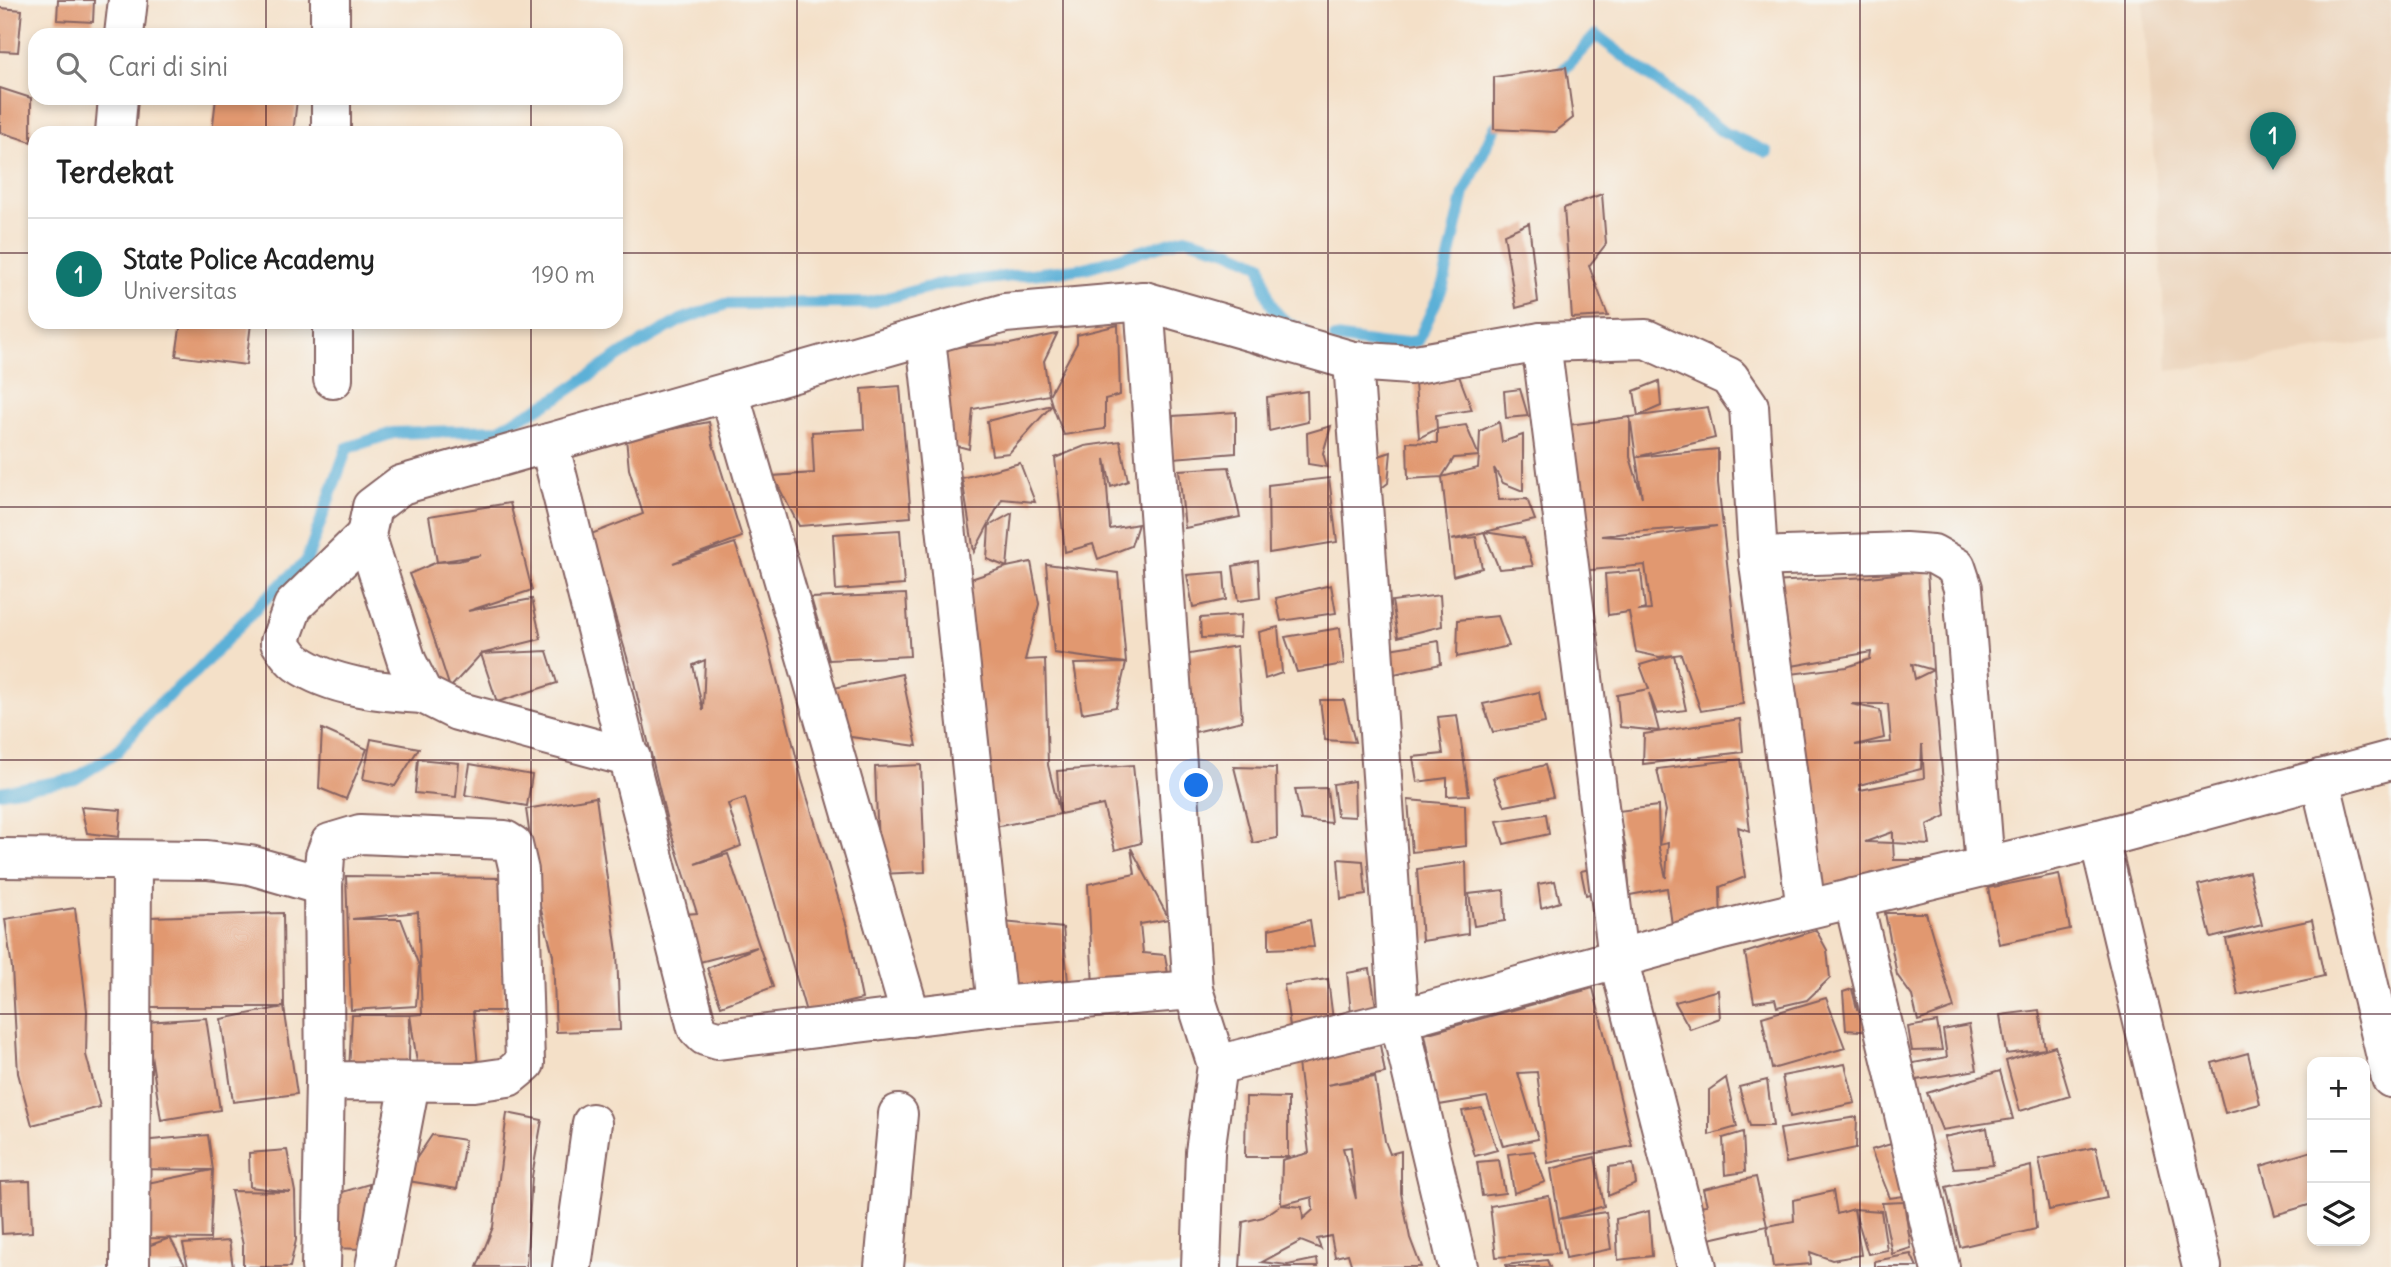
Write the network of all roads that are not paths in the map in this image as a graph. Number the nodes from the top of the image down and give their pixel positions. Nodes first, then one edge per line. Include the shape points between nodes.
1 (128, 0) edge
2 (330, 0) edge
3 (125, 28) edge
4 (330, 28) edge
5 (117, 105) edge
6 (331, 105) edge
7 (116, 126) edge
8 (331, 126) edge
9 (1144, 301) junction
10 (333, 329) edge
11 (926, 338) junction
12 (1541, 342) junction
13 (1353, 361) junction
14 (333, 379) dead end
15 (729, 392) junction
16 (550, 443) junction
17 (366, 535) junction
18 (1758, 556) junction
19 (422, 694) junction
20 (631, 758) junction
21 (2391, 760) edge
22 (2320, 779) junction
23 (2099, 839) junction
24 (0, 858) edge
25 (132, 860) junction
26 (1985, 867) junction
27 (323, 886) junction
28 (1853, 898) junction
29 (1806, 909) junction
30 (1618, 958) junction
31 (1193, 990) junction
32 (998, 1006) junction
33 (911, 1017) junction
34 (1399, 1019) junction
35 (1217, 1065) junction
36 (2391, 1078) edge
37 (325, 1081) junction
38 (411, 1083) junction
39 (898, 1114) dead end
40 (592, 1123) dead end
41 (130, 1267) edge
42 (321, 1267) edge
43 (375, 1267) edge
44 (572, 1267) edge
45 (884, 1267) edge
46 (1200, 1267) edge
47 (1458, 1267) edge
48 (1697, 1267) edge
49 (1940, 1267) edge
50 (2202, 1267) edge

1 - 3 street
2 - 4 street
5 - 7 street
6 - 8 street
9 - 11 street via 1005,313
9 - 13 street
9 - 31 street
10 - 14 street
11 - 15 street
11 - 32 street
12 - 13 street via 1409,365
12 - 18 street via 1646,339 1729,377 1749,406
12 - 30 street
13 - 34 street
15 - 16 street
15 - 33 street
16 - 17 street via 401,485 372,507
16 - 20 street
17 - 19 street via 407,663
17 - 19 street via 293,606 280,642 296,662 320,674 374,691
18 - 26 street via 1905,552 1933,554 1956,567 1963,588
18 - 29 street
19 - 20 street via 457,710
20 - 33 street via 697,1028 705,1036 718,1040
21 - 22 street
22 - 23 street
22 - 36 street
23 - 26 street
23 - 50 street
24 - 25 street
25 - 27 street via 250,865
25 - 41 street
26 - 28 street
27 - 37 street
27 - 38 street via 330,843 349,836 505,840 513,845 519,871 525,1063 508,1077
28 - 29 street
28 - 49 street
29 - 30 street
30 - 34 street
30 - 48 street
31 - 32 street
31 - 35 street
32 - 33 street
34 - 35 street
34 - 47 street
35 - 46 street via 1205,1152
37 - 38 street
37 - 42 street
38 - 43 street
39 - 45 street
40 - 44 street

